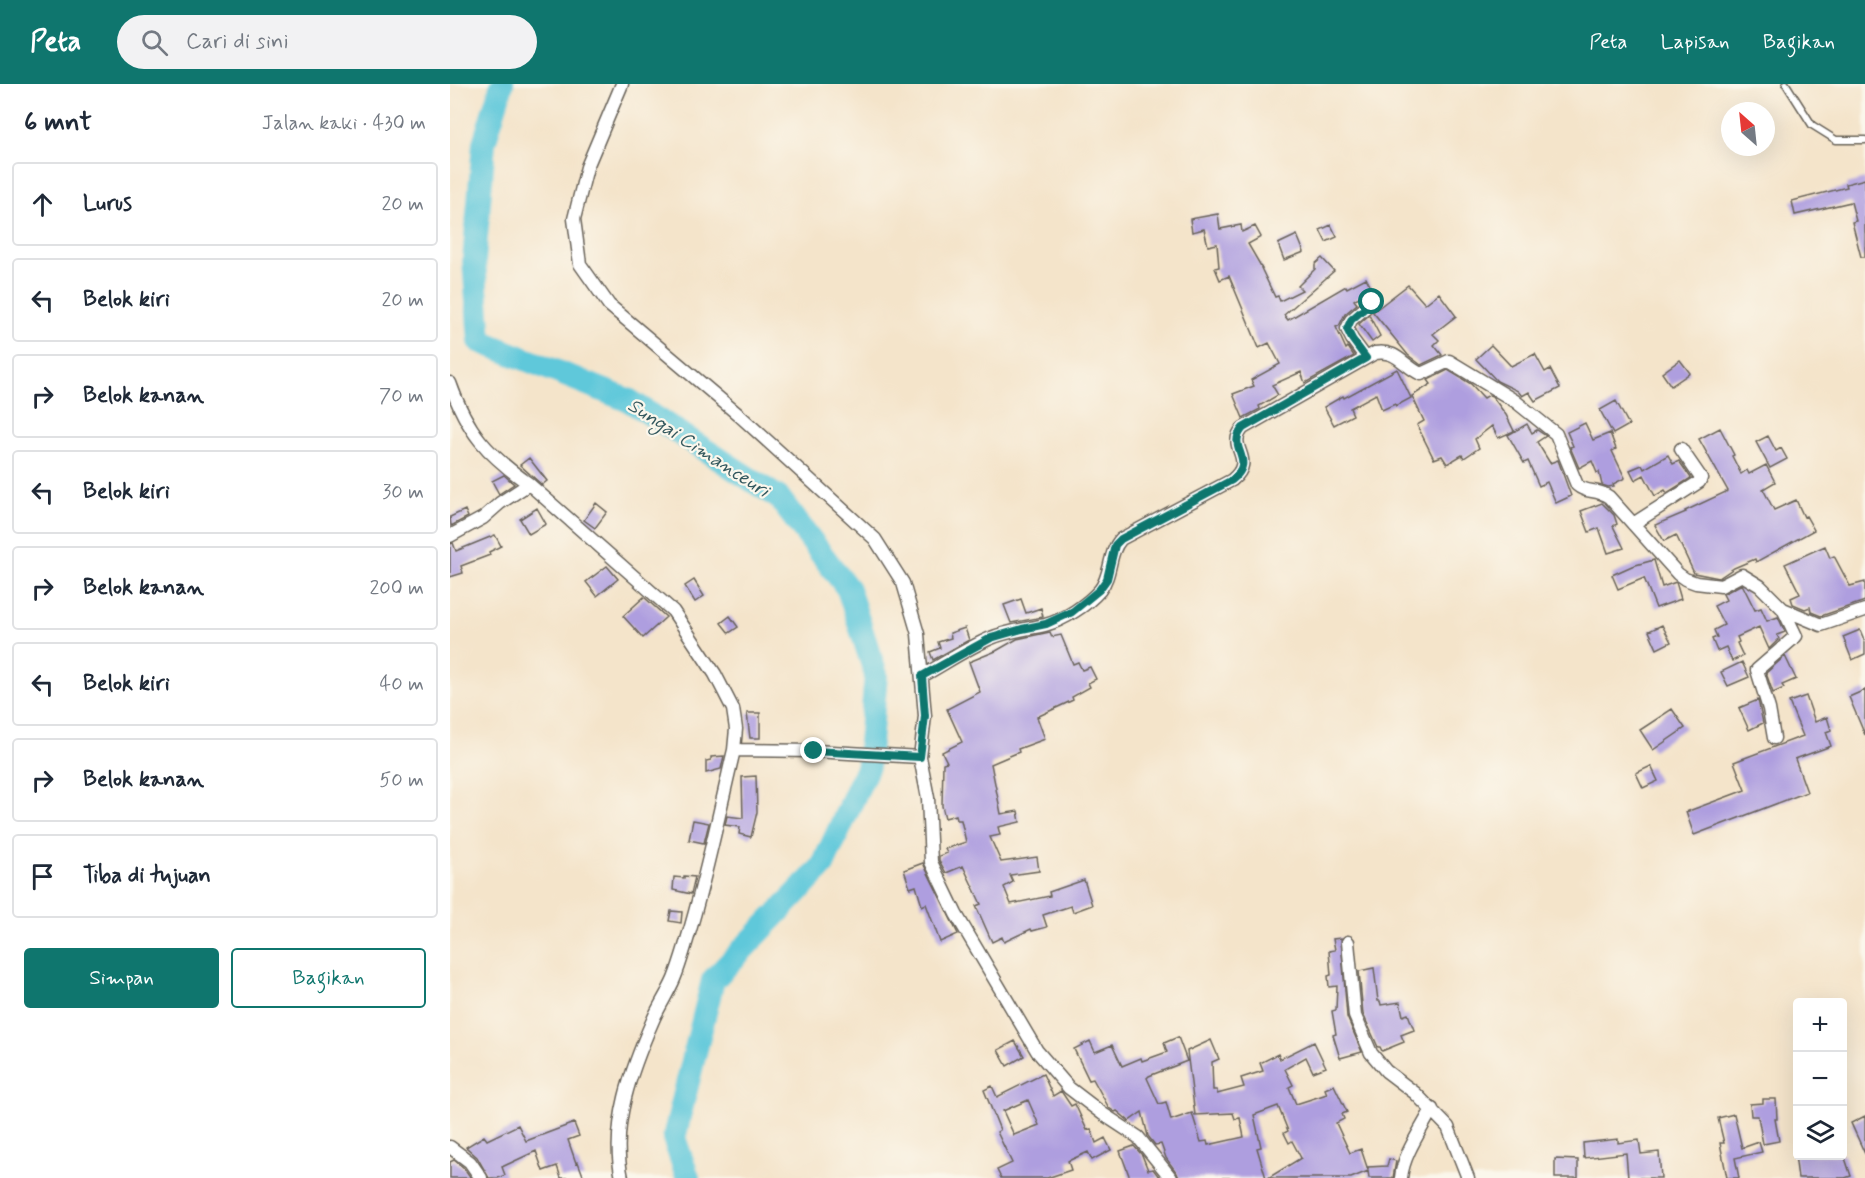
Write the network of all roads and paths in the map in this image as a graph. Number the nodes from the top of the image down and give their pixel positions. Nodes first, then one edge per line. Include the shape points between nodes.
1 (622, 84) edge
2 (1786, 84) edge
3 (1865, 140) edge
4 (1372, 302) dead end
5 (1366, 358) junction
6 (450, 383) edge
7 (1681, 449) dead end
8 (529, 484) junction
9 (1633, 524) junction
10 (450, 536) edge
11 (1783, 609) junction
12 (1865, 610) edge
13 (922, 676) junction
14 (1774, 738) dead end
15 (734, 750) junction
16 (915, 757) junction
17 (1348, 942) dead end
18 (1432, 1109) junction
19 (450, 1147) edge
20 (481, 1178) edge
21 (622, 1178) edge
22 (1171, 1178) edge
23 (1401, 1178) edge
24 (1468, 1178) edge

1 - 13 street via 587,167 574,219 580,264 609,305 740,416 875,539 903,583 918,634
2 - 3 lane via 1812,125 1836,140
4 - 5 street via 1351,320 1347,329
5 - 9 street via 1374,353 1390,353 1421,374 1449,361 1515,401 1556,434 1576,485 1609,496
5 - 13 street via 1243,428 1237,440 1243,464 1239,474 1121,539 1115,545 1107,579 1072,612 1046,624 991,638
6 - 8 street via 472,430 491,453
7 - 9 street via 1701,478 1699,483
8 - 10 street via 483,518
8 - 15 street via 673,611 715,674 733,710
9 - 11 street via 1685,579 1721,586 1742,575 1760,586
11 - 12 street via 1821,625
11 - 14 street via 1796,636 1757,670
13 - 16 street via 925,716
15 - 16 street
15 - 21 street via 687,940 675,978 653,1019 631,1078 620,1122
16 - 22 street via 928,798 931,862 956,914 1037,1051 1069,1088 1138,1137
17 - 18 street via 1355,1016 1371,1053 1386,1071
18 - 23 street
18 - 24 street via 1448,1127
19 - 20 street via 470,1162

